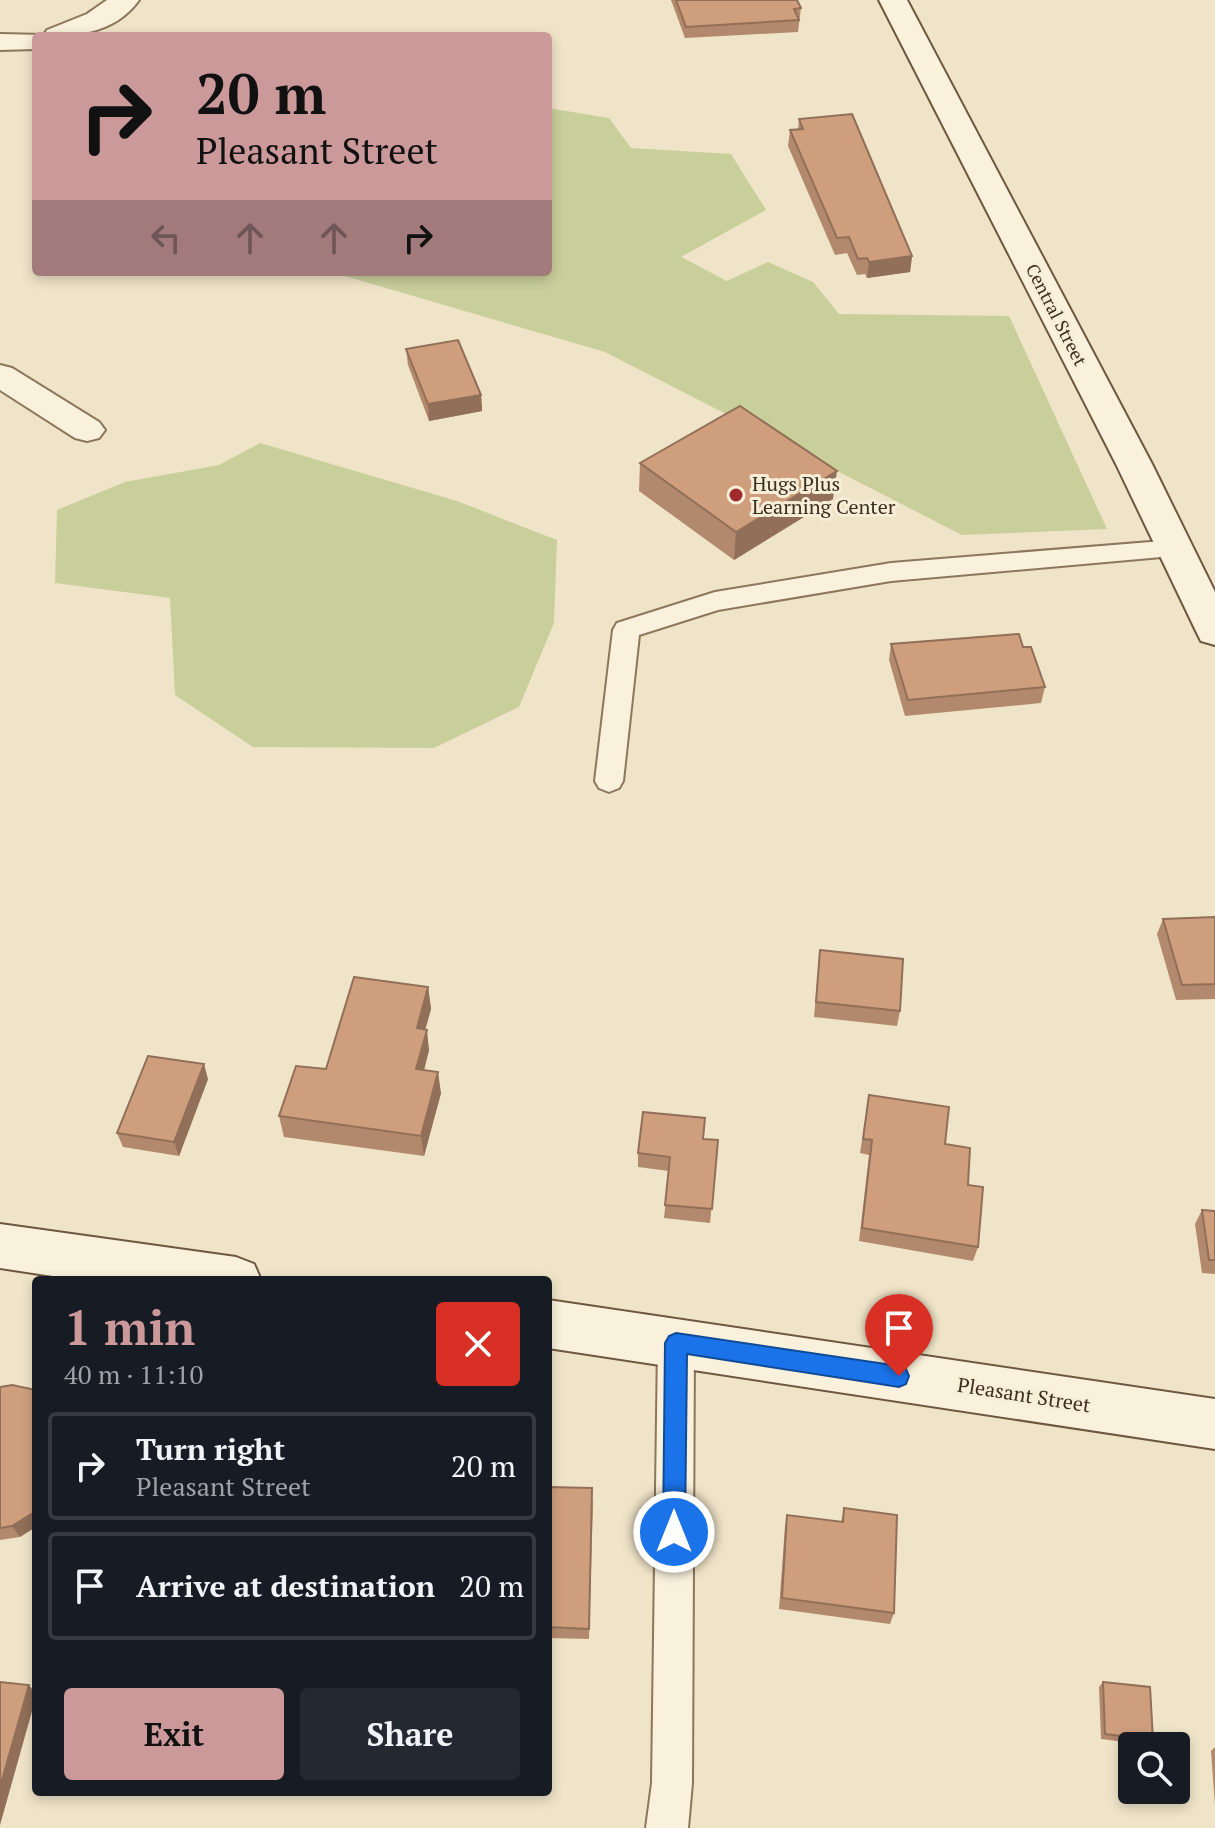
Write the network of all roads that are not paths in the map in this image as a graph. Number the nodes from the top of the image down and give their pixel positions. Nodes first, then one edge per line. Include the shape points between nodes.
1 (125, 0) edge
2 (893, 0) edge
3 (67, 32) edge
4 (32, 41) edge
5 (0, 42) edge
6 (0, 375) edge
7 (87, 430) dead end
8 (1175, 549) junction
9 (1215, 631) edge
10 (609, 781) dead end
11 (0, 1246) edge
12 (208, 1276) edge
13 (552, 1325) edge
14 (676, 1343) junction
15 (1215, 1424) edge
16 (667, 1828) edge

1 - 3 main road
2 - 8 main road, Central Street
4 - 5 main road
6 - 7 main road
8 - 9 main road, Central Street
8 - 10 lane via 891,572 715,601 626,630
11 - 12 main road
13 - 14 main road, Pleasant Street
14 - 15 main road, Pleasant Street
14 - 16 lane via 672,1783

